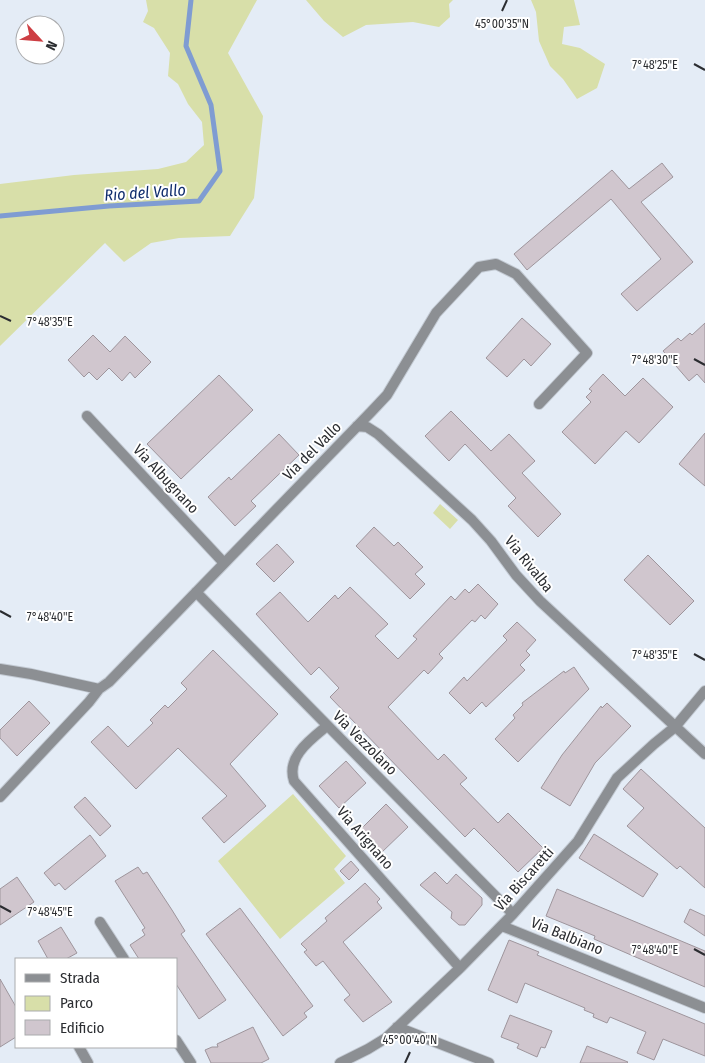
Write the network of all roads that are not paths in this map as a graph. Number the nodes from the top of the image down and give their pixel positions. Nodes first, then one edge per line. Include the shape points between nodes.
1 (539, 404) dead end
2 (87, 416) dead end
3 (357, 426) junction
4 (224, 563) junction
5 (196, 592) junction
6 (0, 669) edge
7 (99, 689) junction
8 (705, 691) edge
9 (327, 726) junction
10 (676, 727) junction
11 (705, 754) edge
12 (0, 797) edge
13 (513, 914) junction
14 (100, 922) dead end
15 (502, 926) junction
16 (123, 958) edge
17 (460, 968) junction
18 (705, 1008) edge
19 (398, 1027) junction
20 (178, 1043) edge
21 (80, 1048) edge
22 (88, 1063) edge
23 (191, 1063) edge
24 (340, 1063) edge
25 (489, 1063) edge

1 - 3 street, Via del Vallo via 587,353 516,274 496,264 479,267 436,313 386,395
2 - 4 street, Via Albugnano
3 - 4 street, Via del Vallo
3 - 10 street, Via Rivalba via 367,427 378,434 440,490 491,541 540,601
4 - 5 street, Via del Vallo
5 - 7 street, Via del Vallo
5 - 9 street, Via Vezzolano
6 - 7 street
7 - 12 street, Via del Vallo
8 - 10 street, Via Biscaretti
9 - 13 street, Via Vezzolano
9 - 17 street, Via Arignano via 295,758 292,768 294,781
10 - 11 street, Via Rivalba
10 - 13 street, Via Biscaretti via 617,778 578,841
13 - 15 street, Via Biscaretti
14 - 16 street
15 - 17 street, Via Biscaretti
15 - 18 street, Via Balbiano
17 - 19 street, Via Biscaretti
19 - 24 street, Via Biscaretti via 386,1038
19 - 25 street
20 - 23 street
21 - 22 street

